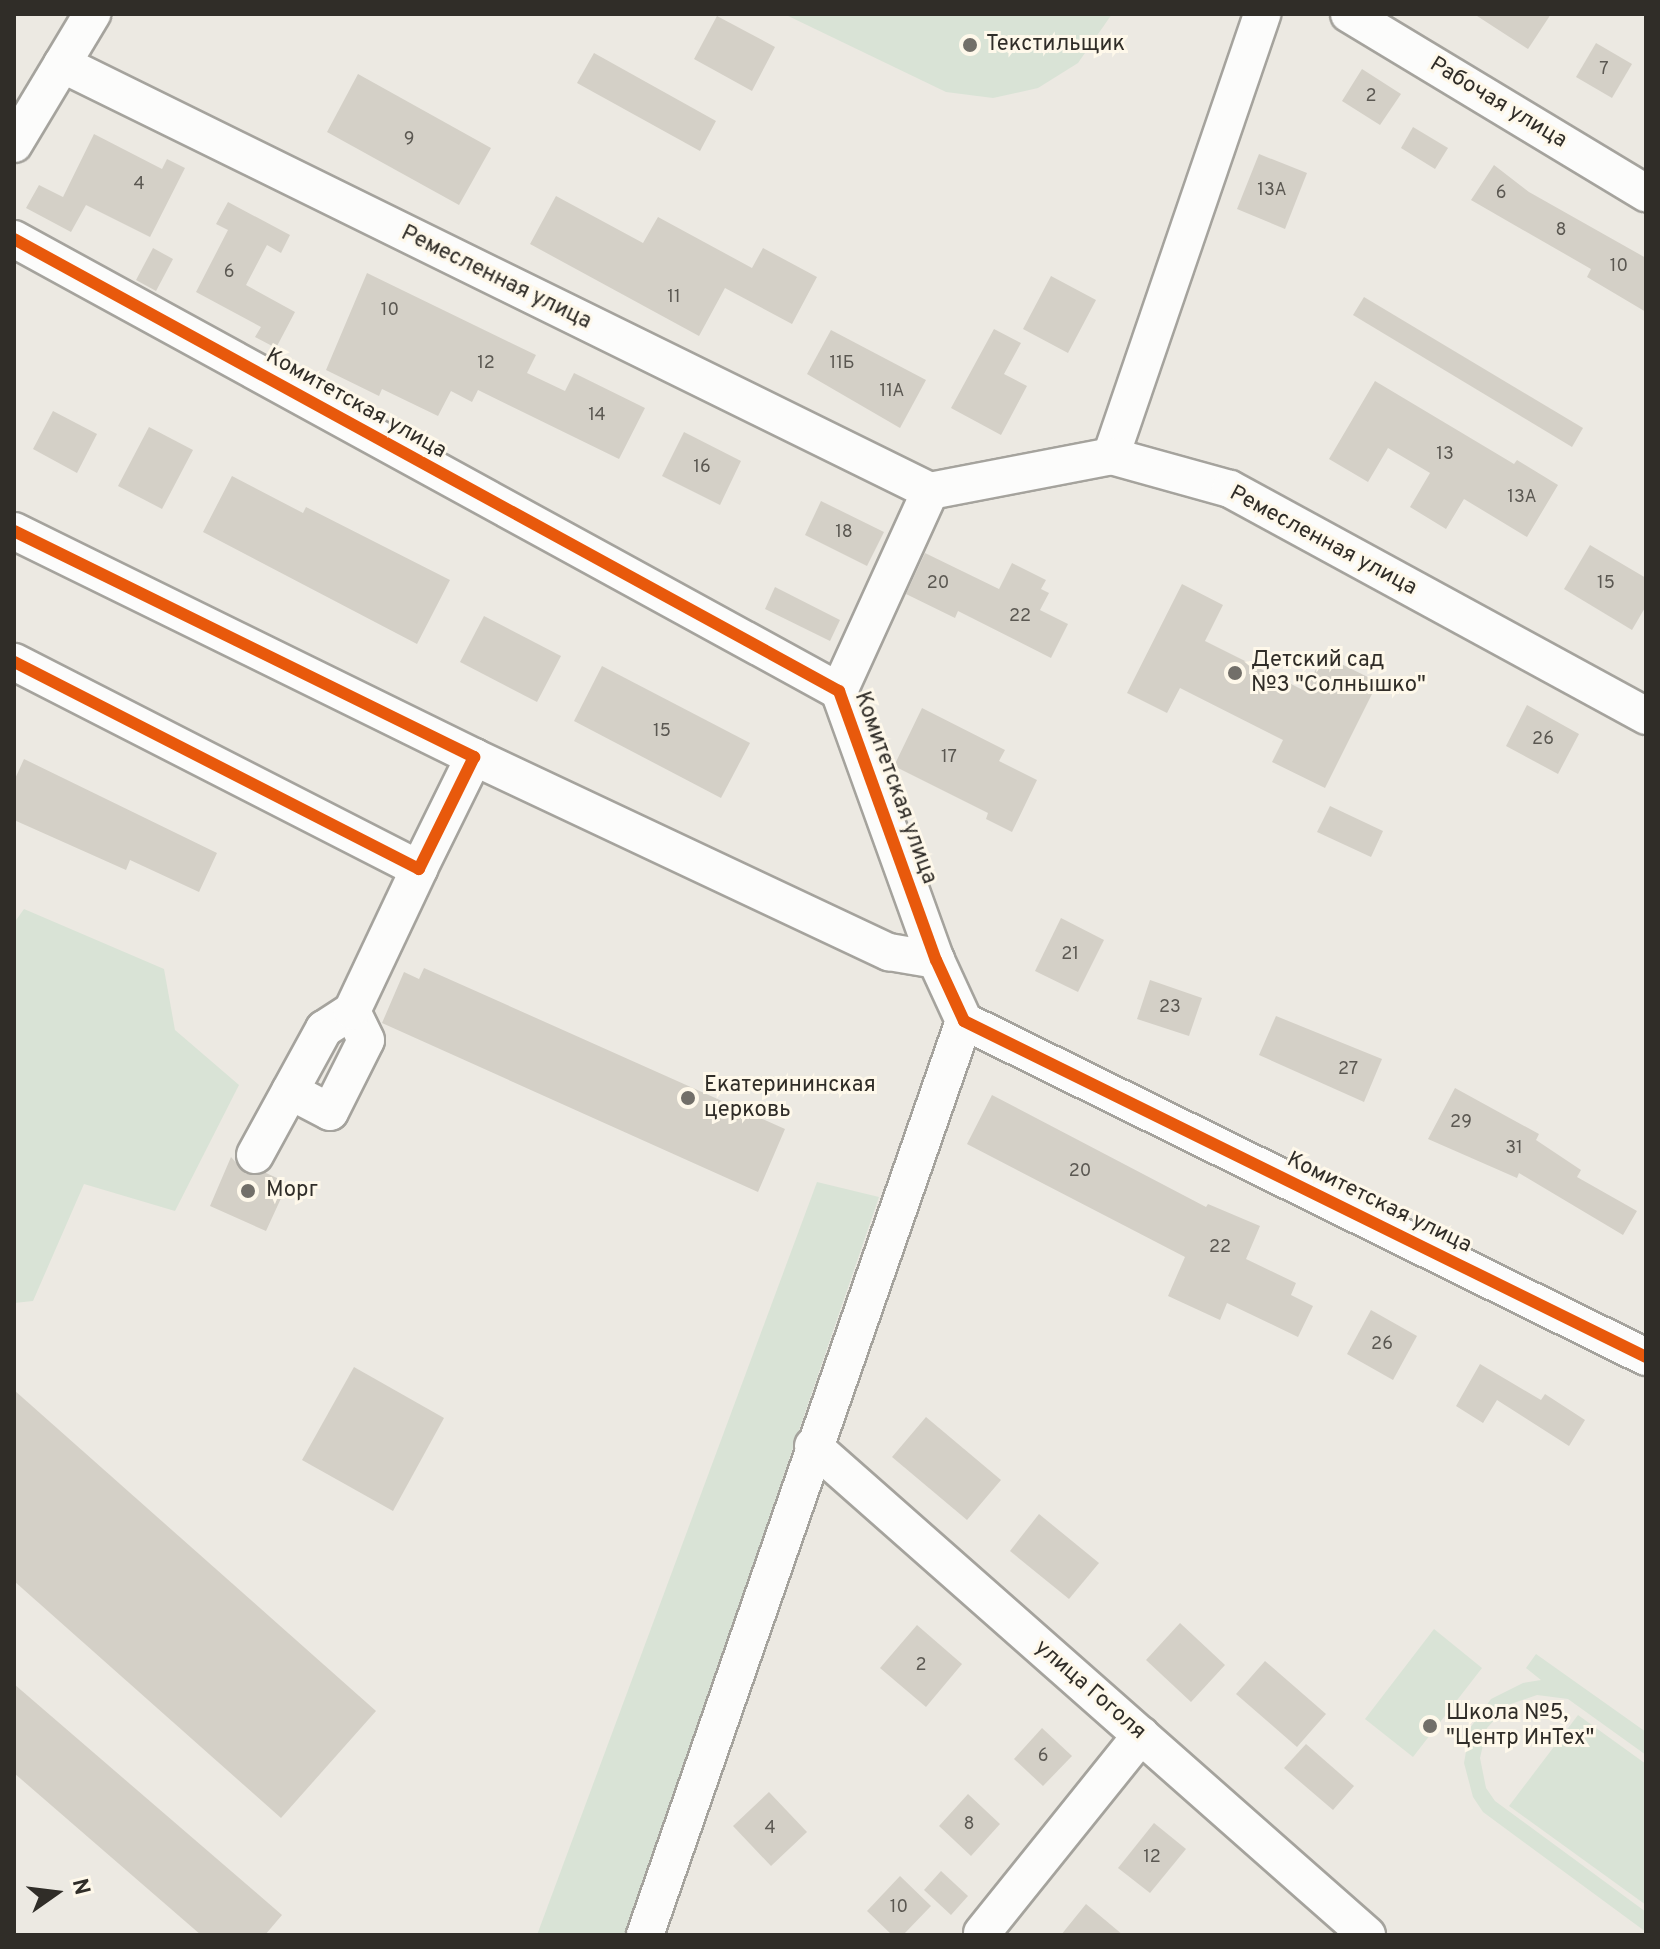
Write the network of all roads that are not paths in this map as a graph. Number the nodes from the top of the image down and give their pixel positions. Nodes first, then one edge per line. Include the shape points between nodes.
1 (92, 14) edge
2 (1262, 14) edge
3 (1349, 14) edge
4 (62, 64) junction
5 (14, 144) edge
6 (1646, 193) edge
7 (14, 239) edge
8 (1111, 456) junction
9 (930, 491) junction
10 (14, 531) edge
11 (14, 662) edge
12 (839, 691) junction
13 (1646, 716) edge
14 (474, 757) junction
15 (419, 869) junction
16 (936, 960) junction
17 (964, 1021) junction
18 (255, 1155) dead end
19 (1646, 1357) edge
20 (813, 1446) junction
21 (1141, 1735) junction
22 (982, 1933) dead end
23 (645, 1935) edge
24 (1367, 1935) edge

1 - 4 street
2 - 8 street
3 - 6 street, Рабочая улица
4 - 5 street
4 - 9 street, Ремесленная улица
7 - 12 street, Комитетская улица
8 - 9 street, Ремесленная улица
8 - 13 street, Ремесленная улица via 1230,489
9 - 12 street
10 - 14 street
11 - 15 street
12 - 16 street, Комитетская улица
14 - 15 street
14 - 16 street via 889,952
15 - 18 street via 352,1011 324,1029
16 - 17 street, Комитетская улица
17 - 19 street, Комитетская улица
17 - 20 street
20 - 21 street, улица Гоголя
20 - 23 street
21 - 22 street
21 - 24 street, улица Гоголя

